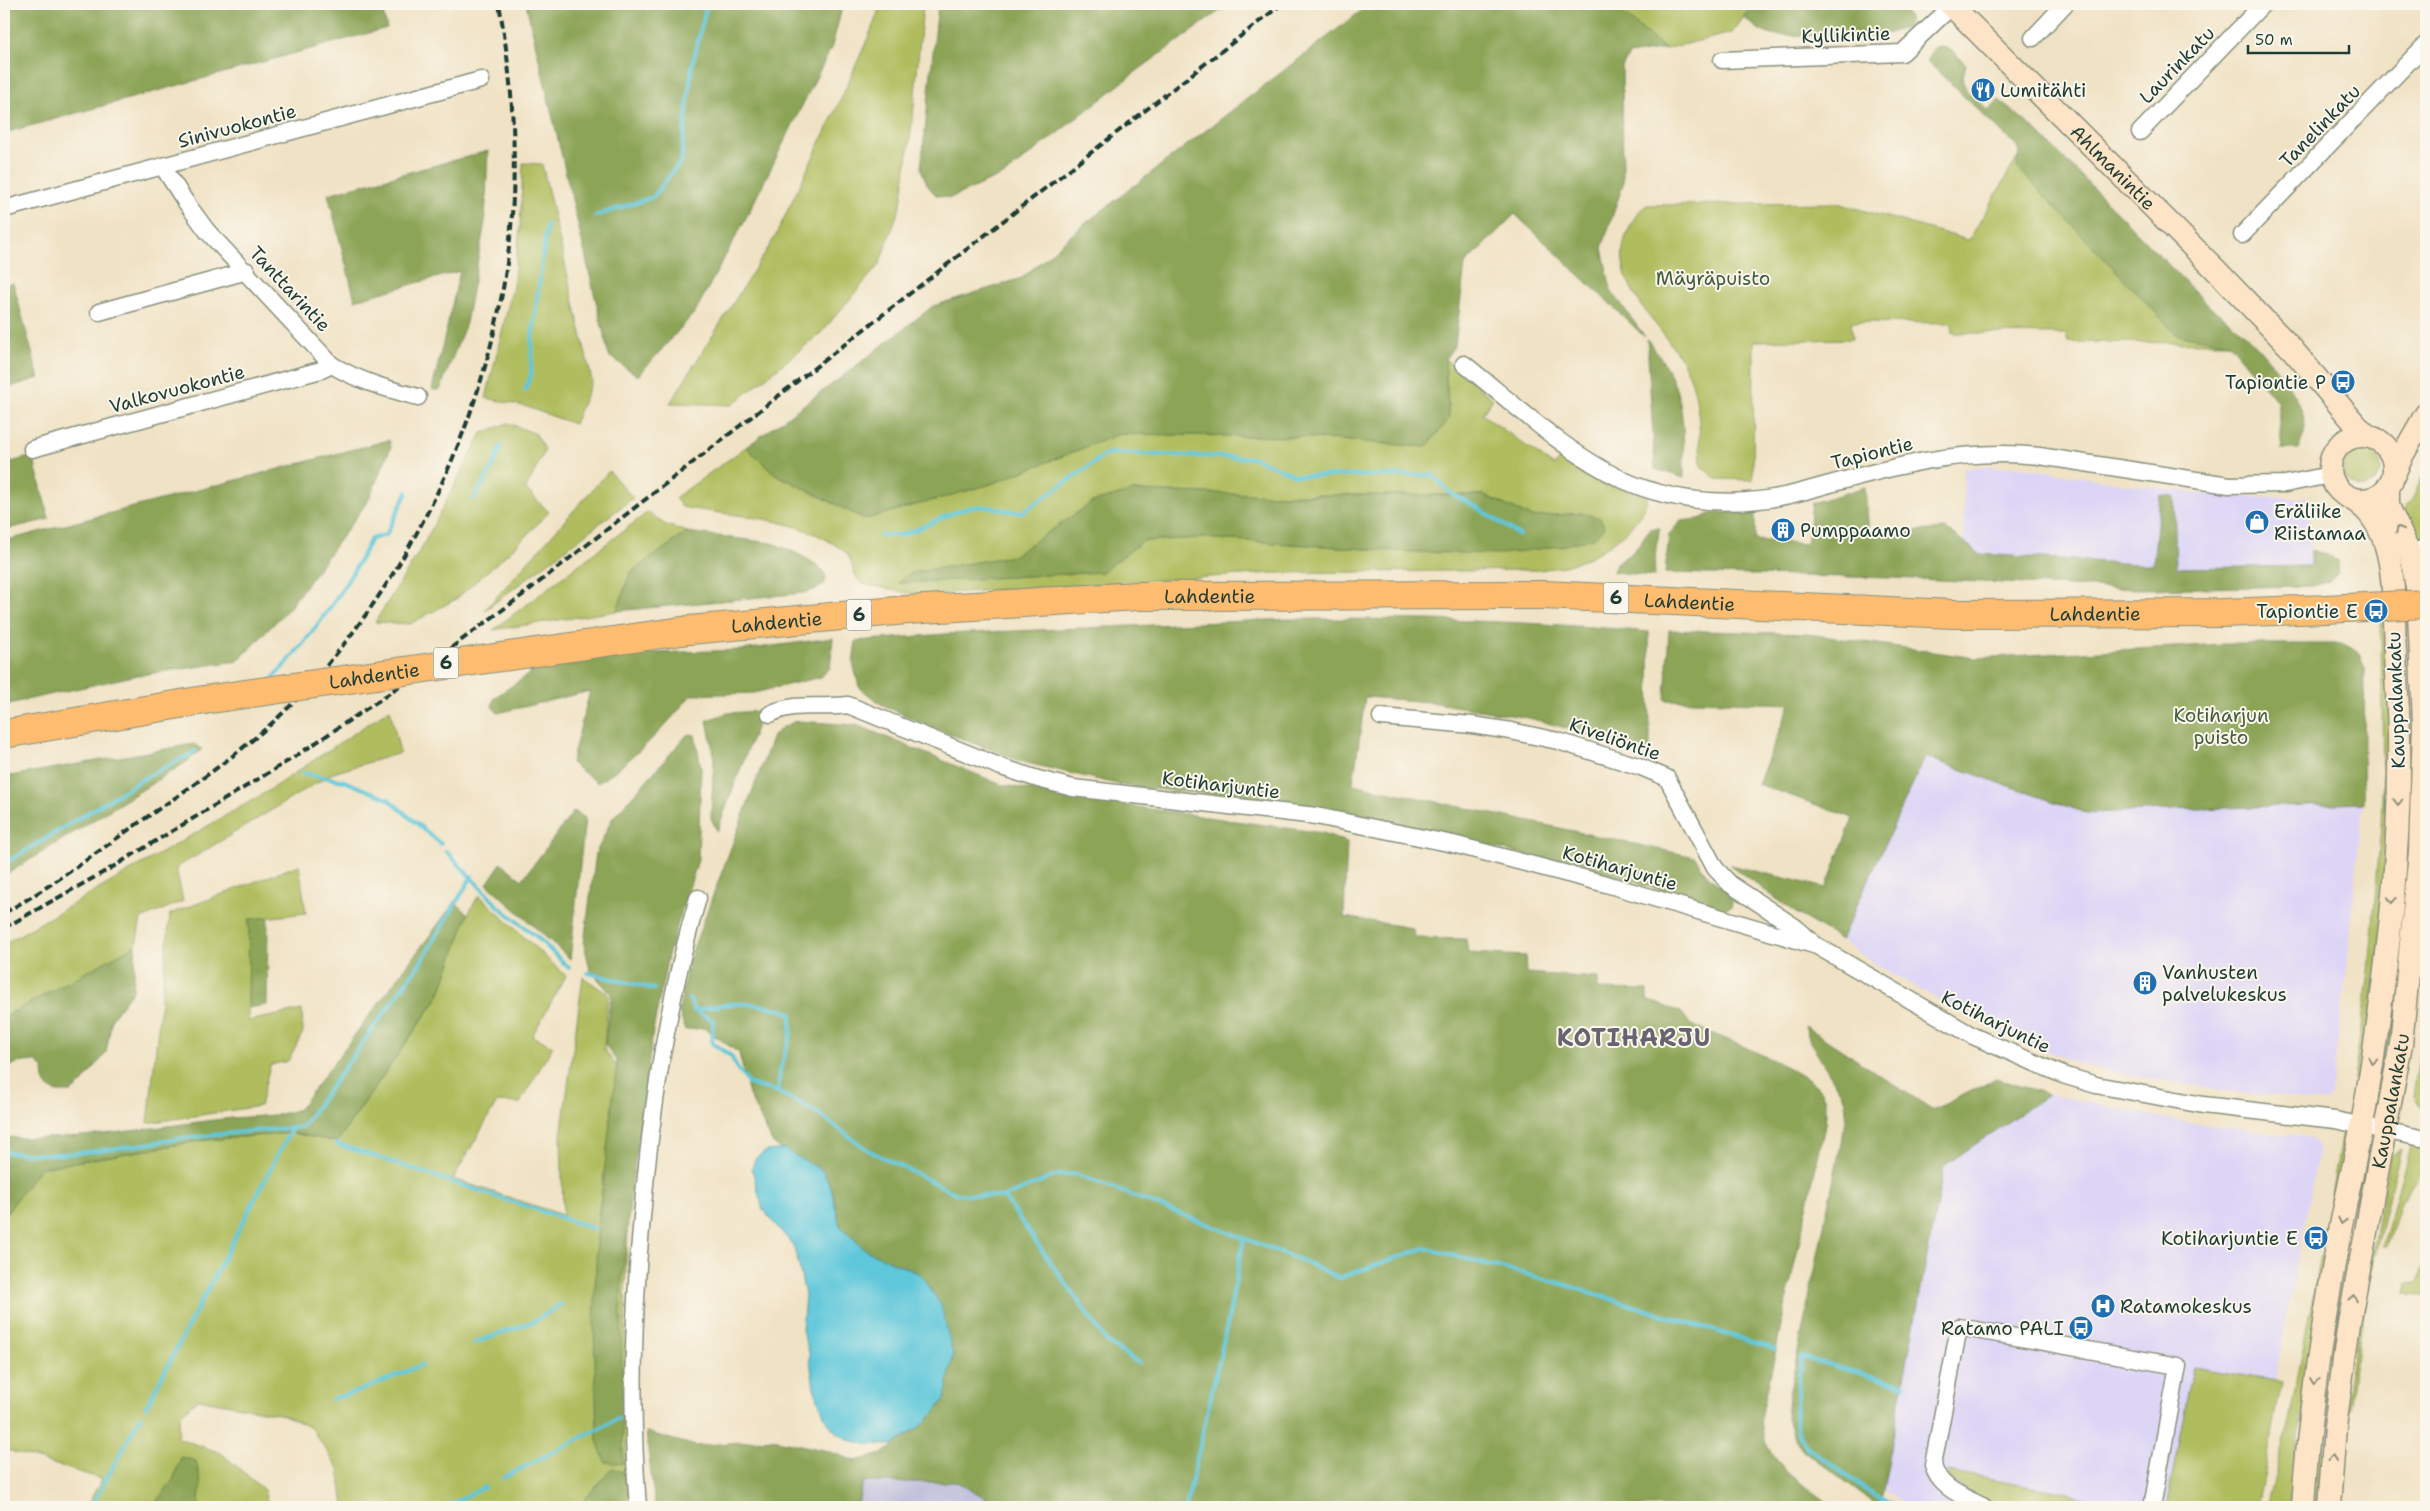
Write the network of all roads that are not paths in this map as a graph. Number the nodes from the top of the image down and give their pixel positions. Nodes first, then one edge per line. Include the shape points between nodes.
1 (2065, 4) edge
2 (2263, 4) edge
3 (1951, 5) edge
4 (2033, 38) dead end
5 (2426, 44) edge
6 (1722, 60) dead end
7 (481, 80) dead end
8 (2140, 132) dead end
9 (163, 167) junction
10 (4, 209) edge
11 (2242, 235) dead end
12 (247, 271) junction
13 (98, 312) dead end
14 (2276, 333) junction
15 (1464, 364) dead end
16 (332, 365) junction
17 (418, 397) dead end
18 (2426, 412) edge
19 (2372, 437) junction
20 (2337, 447) junction
21 (32, 448) dead end
22 (2330, 475) junction
23 (2391, 481) junction
24 (2352, 499) junction
25 (2418, 551) edge
26 (2426, 604) edge
27 (770, 714) dead end
28 (1381, 717) dead end
29 (4, 734) edge
30 (698, 898) dead end
31 (1817, 946) junction
32 (2362, 1124) junction
33 (2386, 1130) junction
34 (2426, 1139) edge
35 (638, 1507) edge
36 (1984, 1507) edge
37 (2152, 1507) edge
38 (2303, 1507) edge
39 (2329, 1507) edge

1 - 4 street
2 - 8 street, Laurinkatu
3 - 6 street, Kyllikintie via 1902,53
3 - 14 main road, Ahlmanintie
5 - 11 street, Tanelinkatu
7 - 9 street, Sinivuokontie
9 - 10 street, Sinivuokontie
9 - 12 street, Tanttarintie via 207,231
12 - 13 street
12 - 16 street, Tanttarintie
14 - 19 main road, Ahlmanintie
14 - 20 main road, Ahlmanintie via 2331,412 2338,433
15 - 22 street, Tapiontie via 1572,449 1623,480 1700,501 1753,501 1778,497 1909,462 1965,454 2031,455 2229,484 2286,484
16 - 17 street, Tanttarintie via 353,377
16 - 21 street, Valkovuokontie
18 - 19 main road via 2409,430 2392,439
18 - 23 main road
19 - 20 main road via 2347,440
19 - 23 main road via 2387,447 2392,455
20 - 22 main road via 2331,458
22 - 24 main road via 2334,486
23 - 24 main road via 2378,496
25 -> 23 main road, Kauppalankatu via 2388,506
24 -> 32 main road, Kauppalankatu via 2374,521 2387,551 2392,583 2399,735 2396,844 2388,945
25 - 33 main road, Kauppalankatu via 2423,669 2423,797 2411,960
26 - 29 highway, Lahdentie / 6, bridge via 2223,613 1953,614 1513,595 1138,596 906,610 689,630 204,700
27 - 31 street, Kotiharjuntie via 796,705 830,708 848,705 1002,767 1073,788 1316,816 1453,844 1606,884
28 - 31 street, Kiveliöntie via 1472,725 1558,741 1667,778 1715,868 1730,884 1795,927
30 - 35 street via 685,941 649,1133 634,1320 633,1447
31 - 32 street, Kotiharjuntie via 1973,1036 2063,1075 2138,1095
32 - 33 street, Kotiharjuntie
32 -> 38 main road, Kauppalankatu via 2316,1365
33 - 34 street, Kotiharjuntie
39 -> 33 main road, Kauppalankatu via 2335,1427 2349,1323
36 - 37 street via 1940,1480 1933,1465 1959,1328 2178,1366

